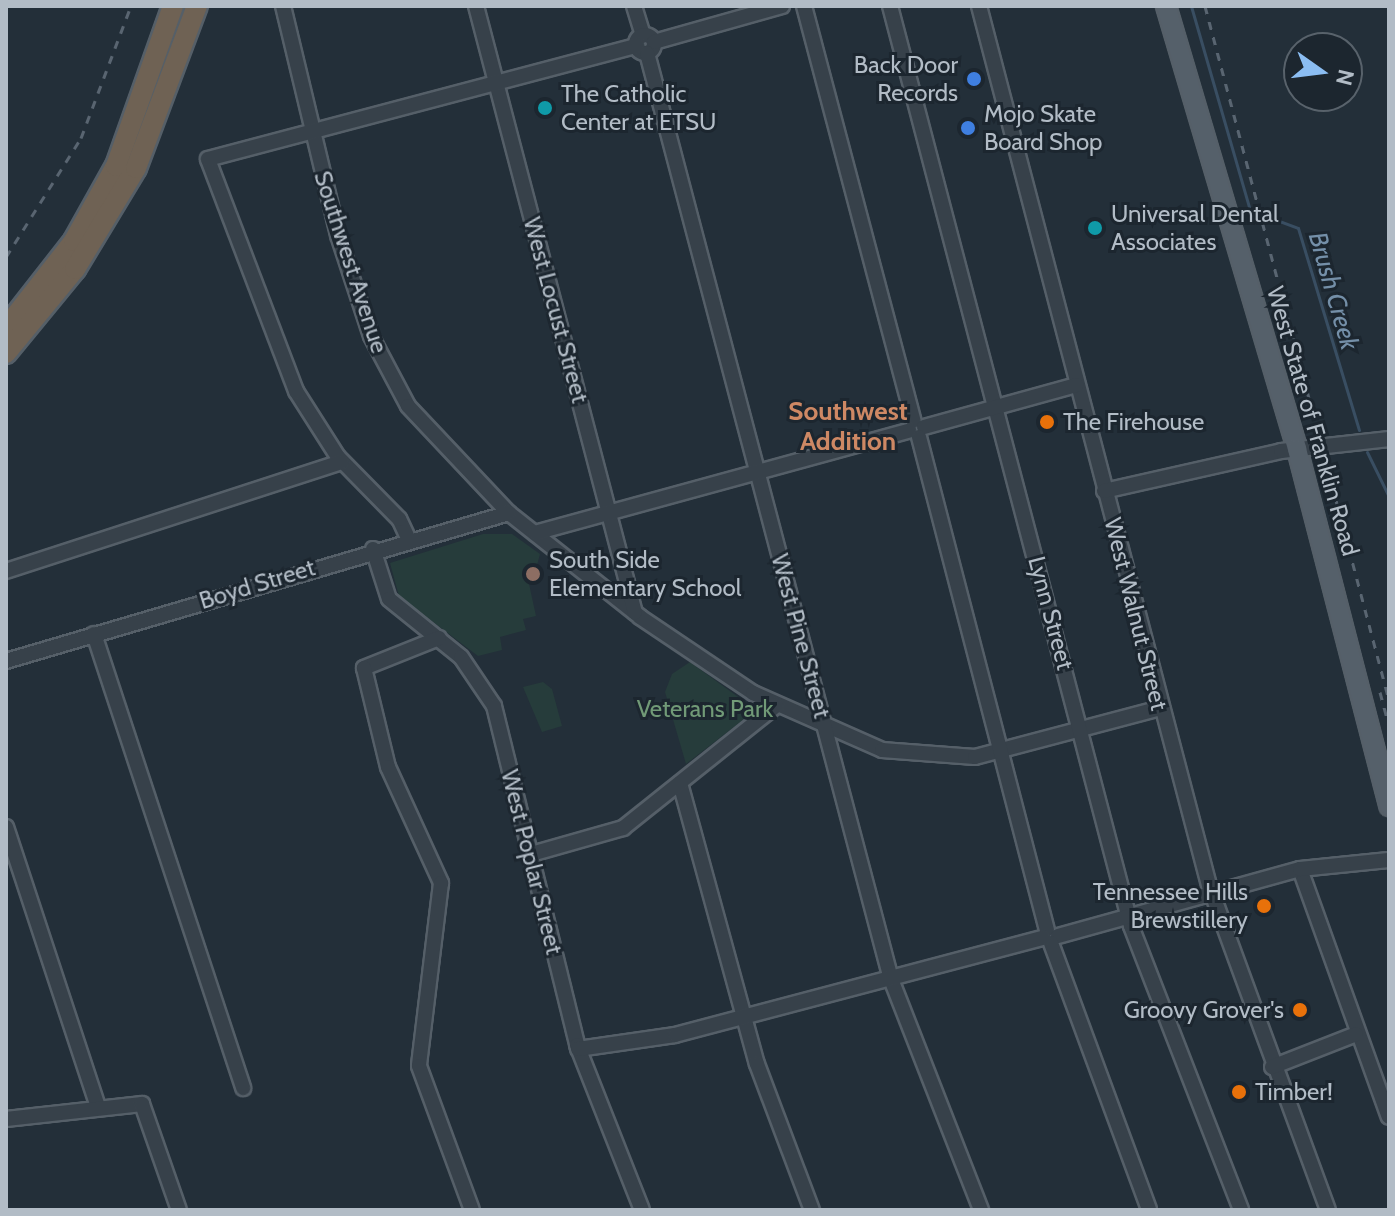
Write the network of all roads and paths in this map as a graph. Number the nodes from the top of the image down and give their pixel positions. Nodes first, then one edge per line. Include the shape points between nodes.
1 (173, 6) edge
2 (197, 6) edge
3 (283, 6) edge
4 (476, 6) edge
5 (634, 6) edge
6 (782, 6) edge
7 (804, 6) edge
8 (890, 6) edge
9 (979, 6) edge
10 (1166, 6) edge
11 (645, 44) junction
12 (496, 81) junction
13 (311, 133) junction
14 (6, 328) edge
15 (6, 353) edge
16 (1076, 385) junction
17 (997, 408) junction
18 (916, 429) junction
19 (1389, 439) edge
20 (1297, 449) junction
21 (342, 462) junction
22 (758, 471) junction
23 (1104, 491) junction
24 (609, 510) junction
25 (509, 513) junction
26 (535, 533) junction
27 (409, 540) junction
28 (373, 549) junction
29 (6, 571) edge
30 (636, 613) junction
31 (94, 634) junction
32 (439, 638) junction
33 (6, 661) edge
34 (776, 706) junction
35 (1160, 708) junction
36 (826, 729) junction
37 (1081, 729) junction
38 (1000, 752) junction
39 (680, 783) junction
40 (1389, 806) edge
41 (6, 827) edge
42 (531, 854) junction
43 (1389, 860) edge
44 (1300, 869) junction
45 (1211, 893) junction
46 (1129, 917) junction
47 (1050, 937) junction
48 (891, 979) junction
49 (743, 1017) junction
50 (1356, 1034) junction
51 (578, 1049) junction
52 (1272, 1067) junction
53 (243, 1088) dead end
54 (98, 1107) junction
55 (1389, 1117) edge
56 (6, 1119) edge
57 (179, 1210) edge
58 (472, 1210) edge
59 (642, 1210) edge
60 (812, 1210) edge
61 (981, 1210) edge
62 (1149, 1210) edge
63 (1241, 1210) edge
64 (1328, 1210) edge

1 - 14 highway via 138,118 97,203
2 - 15 highway via 161,114 113,209
3 - 13 street, Southwest Avenue
4 - 12 street, West Locust Street
5 - 11 street, West Pine Street
6 - 11 street
7 - 18 street
8 - 17 street, Lynn Street
9 - 16 street, West Walnut Street
10 - 20 main road, West State of Franklin Road
11 - 12 street
11 - 22 street, West Pine Street
12 - 13 street
12 - 24 street, West Locust Street
13 - 21 street via 208,159 296,391
13 - 25 street, Southwest Avenue via 384,364 408,406
16 - 17 street
16 - 23 street, West Walnut Street
17 - 18 street
17 - 37 street, Lynn Street
18 - 22 street
18 - 38 street
19 - 20 street
20 - 23 street
20 - 40 main road, West State of Franklin Road
21 - 27 street via 399,519
21 - 29 street
22 - 24 street
22 - 36 street, West Pine Street
23 - 35 street, West Walnut Street
24 - 26 street
24 - 30 street, West Locust Street
25 - 26 street, Southwest Avenue
25 - 27 street, Boyd Street
26 - 30 street, Southwest Avenue
27 - 28 street, Boyd Street
28 - 31 street, Boyd Street
28 - 32 street, West Poplar Street via 385,594
30 - 34 street, Southwest Avenue
31 - 33 street, Boyd Street
31 - 53 street
32 - 42 street, West Poplar Street via 473,671 494,706
32 - 58 street via 364,668 388,767 441,883 419,1066
34 - 36 street, Southwest Avenue
34 - 39 street
35 - 37 street, Southwest Avenue
35 - 45 street, West Walnut Street
36 - 38 street, Southwest Avenue via 919,758
36 - 48 street, West Pine Street
37 - 38 street, Southwest Avenue
37 - 46 street, Lynn Street
38 - 47 street
39 - 42 street via 606,838
39 - 49 street
41 - 54 street
42 - 51 street, West Poplar Street
43 - 44 street
44 - 45 street
44 - 50 street
45 - 46 street
45 - 52 street, West Walnut Street
46 - 47 street
46 - 63 street, Lynn Street
47 - 48 street
47 - 62 street
48 - 49 street
48 - 61 street, West Pine Street
49 - 51 street
49 - 60 street
50 - 52 street
50 - 55 street
51 - 59 street, West Poplar Street
52 - 64 street, West Walnut Street
54 - 56 street
54 - 57 street via 142,1104

